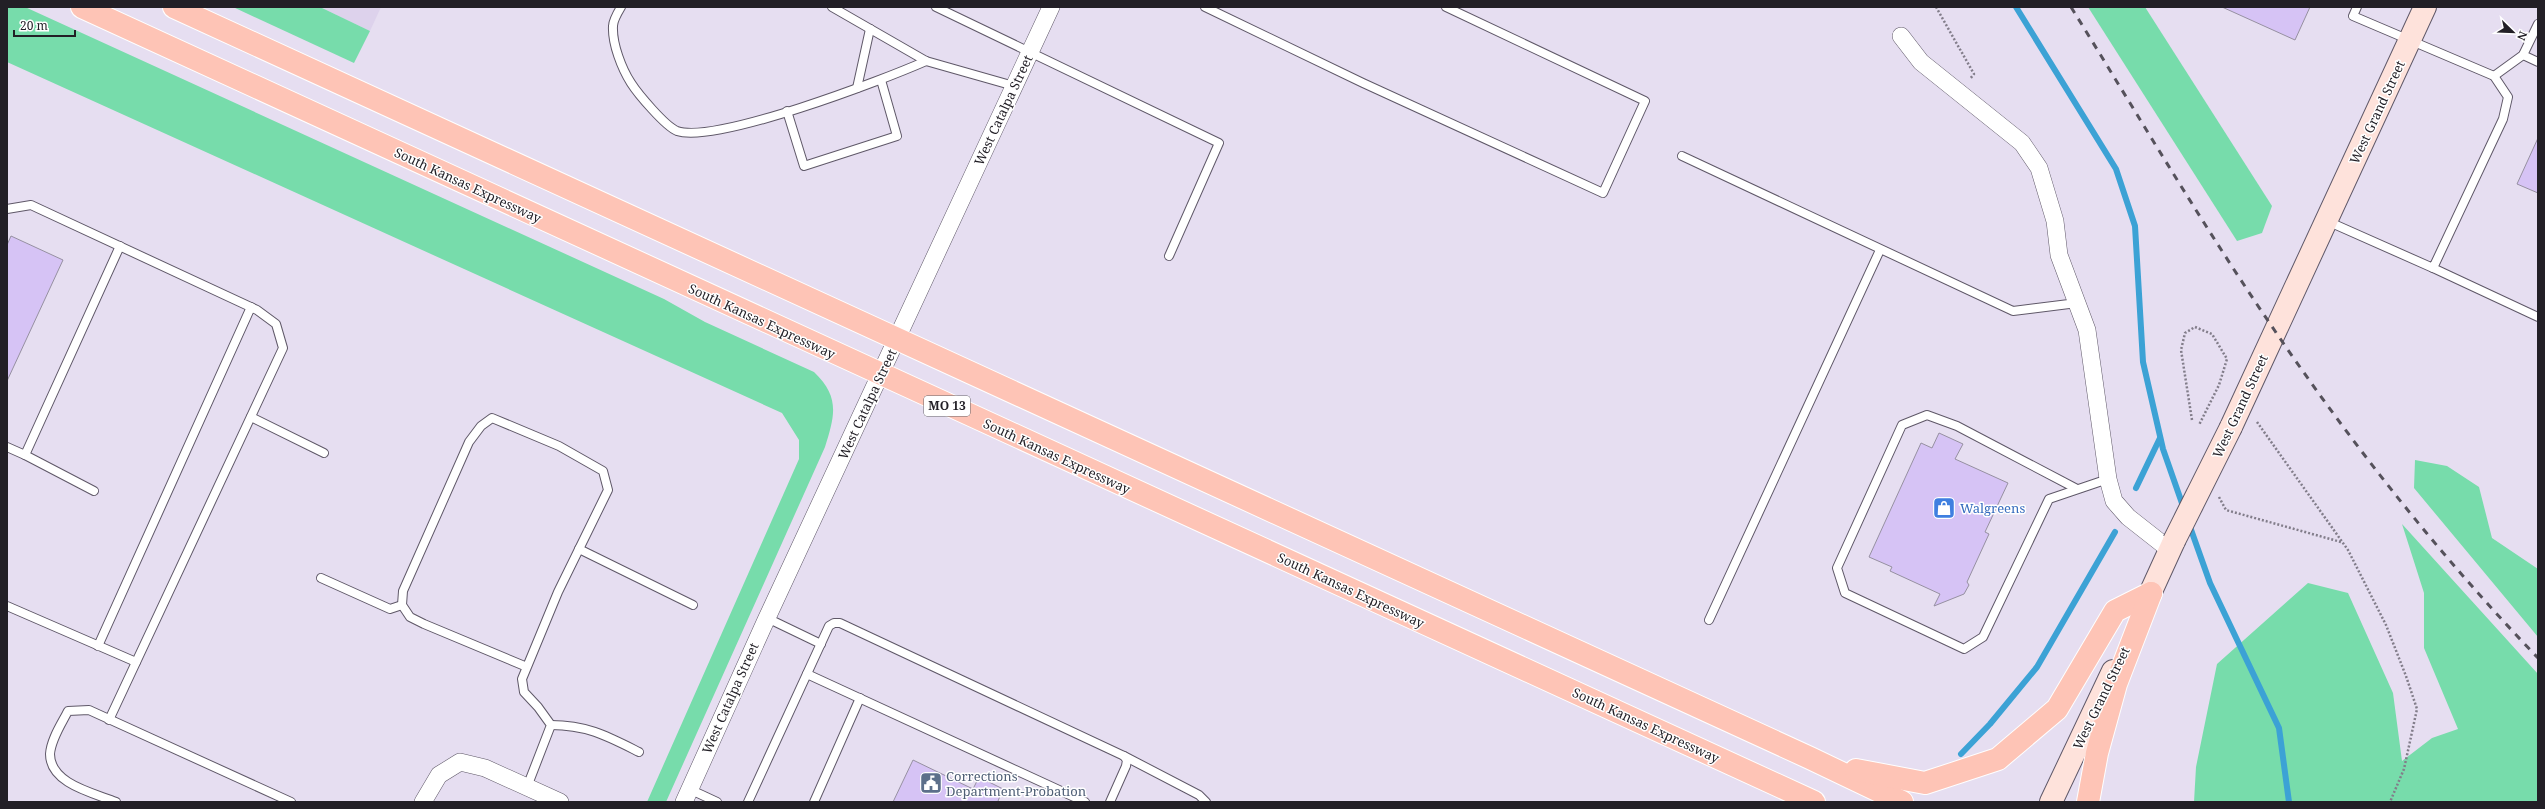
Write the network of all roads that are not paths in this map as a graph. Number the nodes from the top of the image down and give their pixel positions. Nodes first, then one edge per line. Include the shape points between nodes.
1 (82, 7) edge
2 (174, 7) edge
3 (621, 7) edge
4 (832, 7) edge
5 (936, 7) edge
6 (1051, 7) edge
7 (1205, 7) edge
8 (1446, 7) edge
9 (2357, 7) edge
10 (2425, 7) edge
11 (2538, 24) edge
12 (870, 29) junction
13 (1901, 36) dead end
14 (2409, 41) junction
15 (1030, 53) junction
16 (2523, 55) junction
17 (926, 61) junction
18 (2538, 62) edge
19 (2494, 76) junction
20 (881, 80) junction
21 (1014, 86) junction
22 (857, 88) junction
23 (787, 111) junction
24 (1682, 156) dead end
25 (7, 209) edge
26 (2326, 221) junction
27 (120, 246) junction
28 (1880, 250) junction
29 (1169, 256) dead end
30 (2433, 268) junction
31 (2077, 304) junction
32 (251, 307) junction
33 (2538, 317) edge
34 (897, 341) junction
35 (881, 376) junction
36 (251, 417) junction
37 (7, 447) edge
38 (324, 453) dead end
39 (25, 455) junction
40 (2108, 479) junction
41 (2078, 489) junction
42 (94, 491) dead end
43 (2172, 546) junction
44 (579, 549) junction
45 (321, 578) dead end
46 (2150, 593) junction
47 (402, 605) junction
48 (693, 605) dead end
49 (7, 606) edge
50 (767, 618) junction
51 (1708, 620) dead end
52 (821, 644) junction
53 (98, 646) junction
54 (136, 662) junction
55 (527, 667) junction
56 (807, 674) junction
57 (860, 698) junction
58 (109, 720) junction
59 (551, 725) junction
60 (639, 752) dead end
61 (1124, 756) junction
62 (1810, 758) junction
63 (527, 787) junction
64 (687, 796) edge
65 (1810, 801) edge
66 (116, 802) edge
67 (290, 802) edge
68 (423, 802) edge
69 (560, 802) edge
70 (717, 802) edge
71 (748, 802) edge
72 (814, 802) edge
73 (1085, 802) edge
74 (1110, 802) edge
75 (1206, 802) edge
76 (1902, 802) edge
77 (2051, 802) edge
78 (2088, 802) edge

1 - 35 main road, South Kansas Expressway / MO 13
2 - 34 main road
3 - 23 lane via 612,26 621,68 641,99 676,131 708,133
4 - 12 lane
5 - 15 lane
6 - 15 street, West Catalpa Street
7 - 8 lane via 1603,193 1645,101
9 - 14 lane via 2353,16
10 - 14 main road, West Grand Street
11 - 16 lane
12 - 17 lane
12 - 22 lane
13 - 31 street via 1921,62 2022,143 2039,168 2055,221 2059,255
14 - 19 lane
14 - 26 main road, West Grand Street
15 - 21 street, West Catalpa Street
15 - 29 lane via 1219,143
16 - 18 lane
16 - 19 lane
17 - 20 lane
17 - 21 lane
19 - 30 lane via 2508,97 2503,119
20 - 22 lane
20 - 23 lane via 897,136 804,166
21 - 34 street, West Catalpa Street
22 - 23 lane
24 - 28 lane
25 - 27 lane via 31,205
26 - 30 lane
26 - 43 main road, West Grand Street, bridge via 2231,427
27 - 32 lane
27 - 39 lane
28 - 31 lane via 2013,311
28 - 51 lane
30 - 33 lane
31 - 40 street via 2087,330
32 - 36 lane via 276,324 283,348
32 - 53 lane
34 - 35 street, West Catalpa Street
34 - 62 main road
35 - 50 street, West Catalpa Street
35 - 65 main road, South Kansas Expressway / MO 13
36 - 38 lane
36 - 54 lane
37 - 39 lane
39 - 42 lane
40 - 41 lane
40 - 43 street via 2114,501 2128,517
41 - 41 lane via 2048,499 1983,636 1964,649 1845,593 1837,568 1902,425 1927,415 1957,426
43 - 46 main road, West Grand Street
44 - 47 lane via 608,490 603,472 559,446 492,418 481,426 469,442 403,591
44 - 48 lane
44 - 55 lane
45 - 47 lane via 390,609
46 - 62 main road via 2115,611 2057,709 1998,759 1925,783 1869,773
46 - 77 main road, West Grand Street
46 - 78 main road via 2116,684 2097,753
47 - 55 lane via 410,617 424,624
49 - 53 lane
50 - 52 lane
50 - 64 street, West Catalpa Street
52 - 56 lane
52 - 61 lane via 829,626 840,623
53 - 54 lane
54 - 58 lane
55 - 59 lane via 522,679 524,692
56 - 57 lane
56 - 71 lane
57 - 72 lane
57 - 73 lane
58 - 66 lane via 89,710 68,711 54,738 50,753 53,768 65,781
58 - 67 lane
59 - 60 lane via 573,725 596,731
59 - 63 lane
61 - 74 lane via 1127,760 1126,766
61 - 75 lane via 1199,795
62 - 76 main road
63 - 68 street via 485,768 460,762 440,774
63 - 69 street
64 - 70 lane

